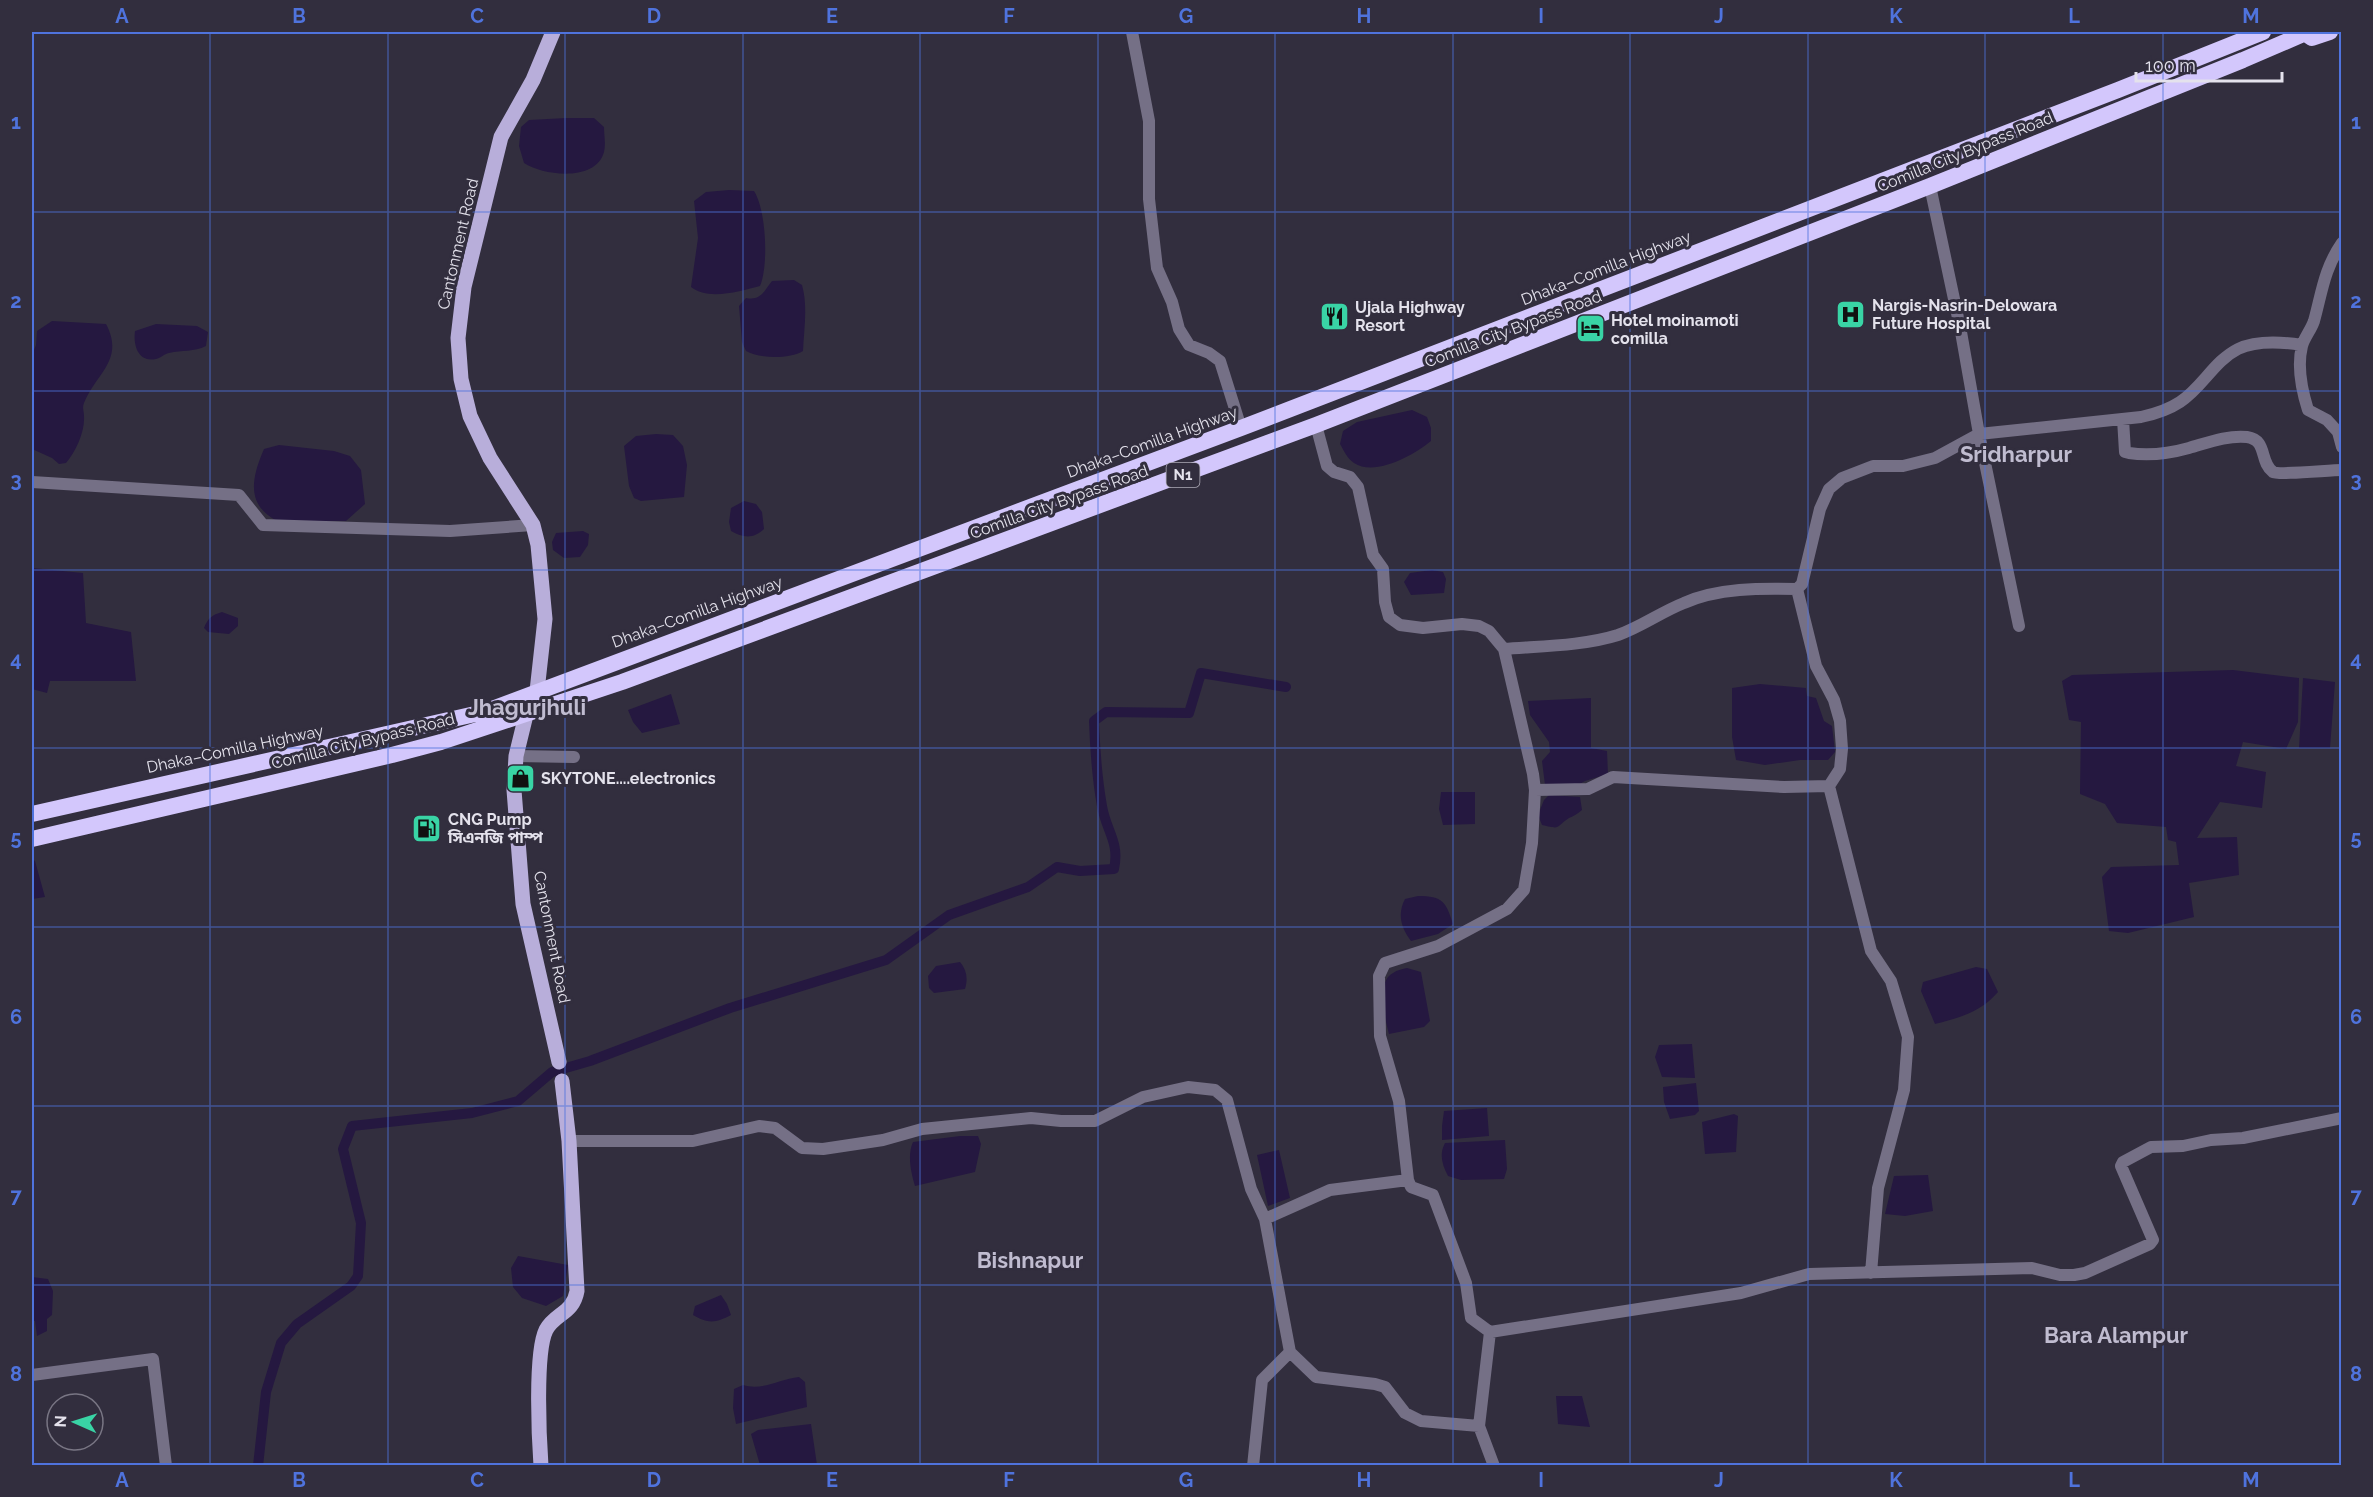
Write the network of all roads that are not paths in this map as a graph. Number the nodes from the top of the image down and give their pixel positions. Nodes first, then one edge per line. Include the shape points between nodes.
1 (553, 32) edge
2 (1132, 32) edge
3 (2263, 32) edge
4 (2305, 32) edge
5 (2330, 32) edge
6 (1930, 186) junction
7 (2342, 243) edge
8 (2302, 345) junction
9 (2122, 419) junction
10 (1316, 425) junction
11 (1240, 428) junction
12 (1979, 434) junction
13 (2342, 447) edge
14 (2342, 470) edge
15 (32, 482) edge
16 (533, 525) junction
17 (1797, 589) junction
18 (2019, 626) dead end
19 (1504, 649) junction
20 (537, 691) junction
21 (526, 715) junction
22 (516, 756) junction
23 (574, 757) dead end
24 (1829, 786) junction
25 (1535, 790) junction
26 (32, 814) edge
27 (32, 839) edge
28 (559, 1062) dead end
29 (562, 1080) dead end
30 (2342, 1118) edge
31 (569, 1141) junction
32 (1408, 1180) junction
33 (1265, 1219) junction
34 (1871, 1273) junction
35 (1490, 1332) junction
36 (1290, 1352) junction
37 (32, 1375) edge
38 (1479, 1426) junction
39 (166, 1466) edge
40 (541, 1466) edge
41 (1252, 1466) edge
42 (1494, 1466) edge

1 - 16 main road, Cantonment Road via 533,80 501,137 464,287 458,338 461,379 470,416 490,458
2 - 11 street via 1149,121 1149,199 1157,268 1179,329 1189,345 1220,361
3 - 11 highway, Dhaka–Comilla Highway / N1
4 - 5 highway via 2312,38
4 - 6 highway, Comilla City Bypass Road / N1
6 - 10 highway, Comilla City Bypass Road / N1
6 - 12 street
7 - 8 street via 2330,261 2313,323
8 - 9 street via 2254,344 2238,349 2217,364 2181,401 2162,412
8 - 13 street via 2302,394 2308,410 2327,420 2338,432
9 - 12 street
9 - 14 street via 2123,446 2129,453 2172,452 2219,439 2245,437 2260,443 2273,472
10 - 19 street via 1327,466 1350,477 1358,487 1373,555 1383,569 1389,616 1401,625 1423,628 1479,626 1489,631
10 - 21 highway, Comilla City Bypass Road / N1
11 - 20 highway, Dhaka–Comilla Highway / N1
12 - 17 street via 1935,458 1903,466 1873,466 1842,478 1829,489 1820,509 1802,585
12 - 18 street
15 - 16 street via 239,495 263,525 450,531
16 - 20 main road, Cantonment Road via 545,619
17 - 19 street via 1723,592 1686,602 1616,635
17 - 24 street via 1816,666 1840,721 1840,769
19 - 25 street
20 - 21 main road, Cantonment Road
20 - 26 highway, Dhaka–Comilla Highway / N1 via 473,715
21 - 22 main road, Cantonment Road
21 - 27 highway, Comilla City Bypass Road / N1 via 392,756
22 - 23 street
22 - 28 main road, Cantonment Road via 514,790 521,887
24 - 25 street via 1613,777 1588,789
24 - 34 street via 1871,951 1891,981 1908,1037 1904,1090 1878,1188
25 - 32 street via 1524,890 1508,909 1438,946 1385,963 1379,976 1380,1036 1398,1101
29 - 31 main road
30 - 34 street via 2254,1136 2151,1147 2123,1162 2121,1166 2153,1240 2085,1273 2067,1276 2032,1268
31 - 33 street via 693,1141 759,1125 775,1128 802,1148 823,1149 883,1140 922,1129 1031,1118 1095,1121 1143,1096 1188,1087 1215,1090 1227,1100 1251,1189
31 - 40 main road via 577,1291 568,1310 545,1332 541,1348
32 - 33 street via 1330,1190
32 - 35 street via 1411,1187 1433,1195 1466,1283 1471,1318
33 - 36 street
34 - 35 street via 1809,1274 1741,1293
35 - 38 street
36 - 38 street via 1316,1377 1385,1387 1405,1413 1421,1421
36 - 41 street via 1263,1380
37 - 39 street via 153,1359
38 - 42 street

